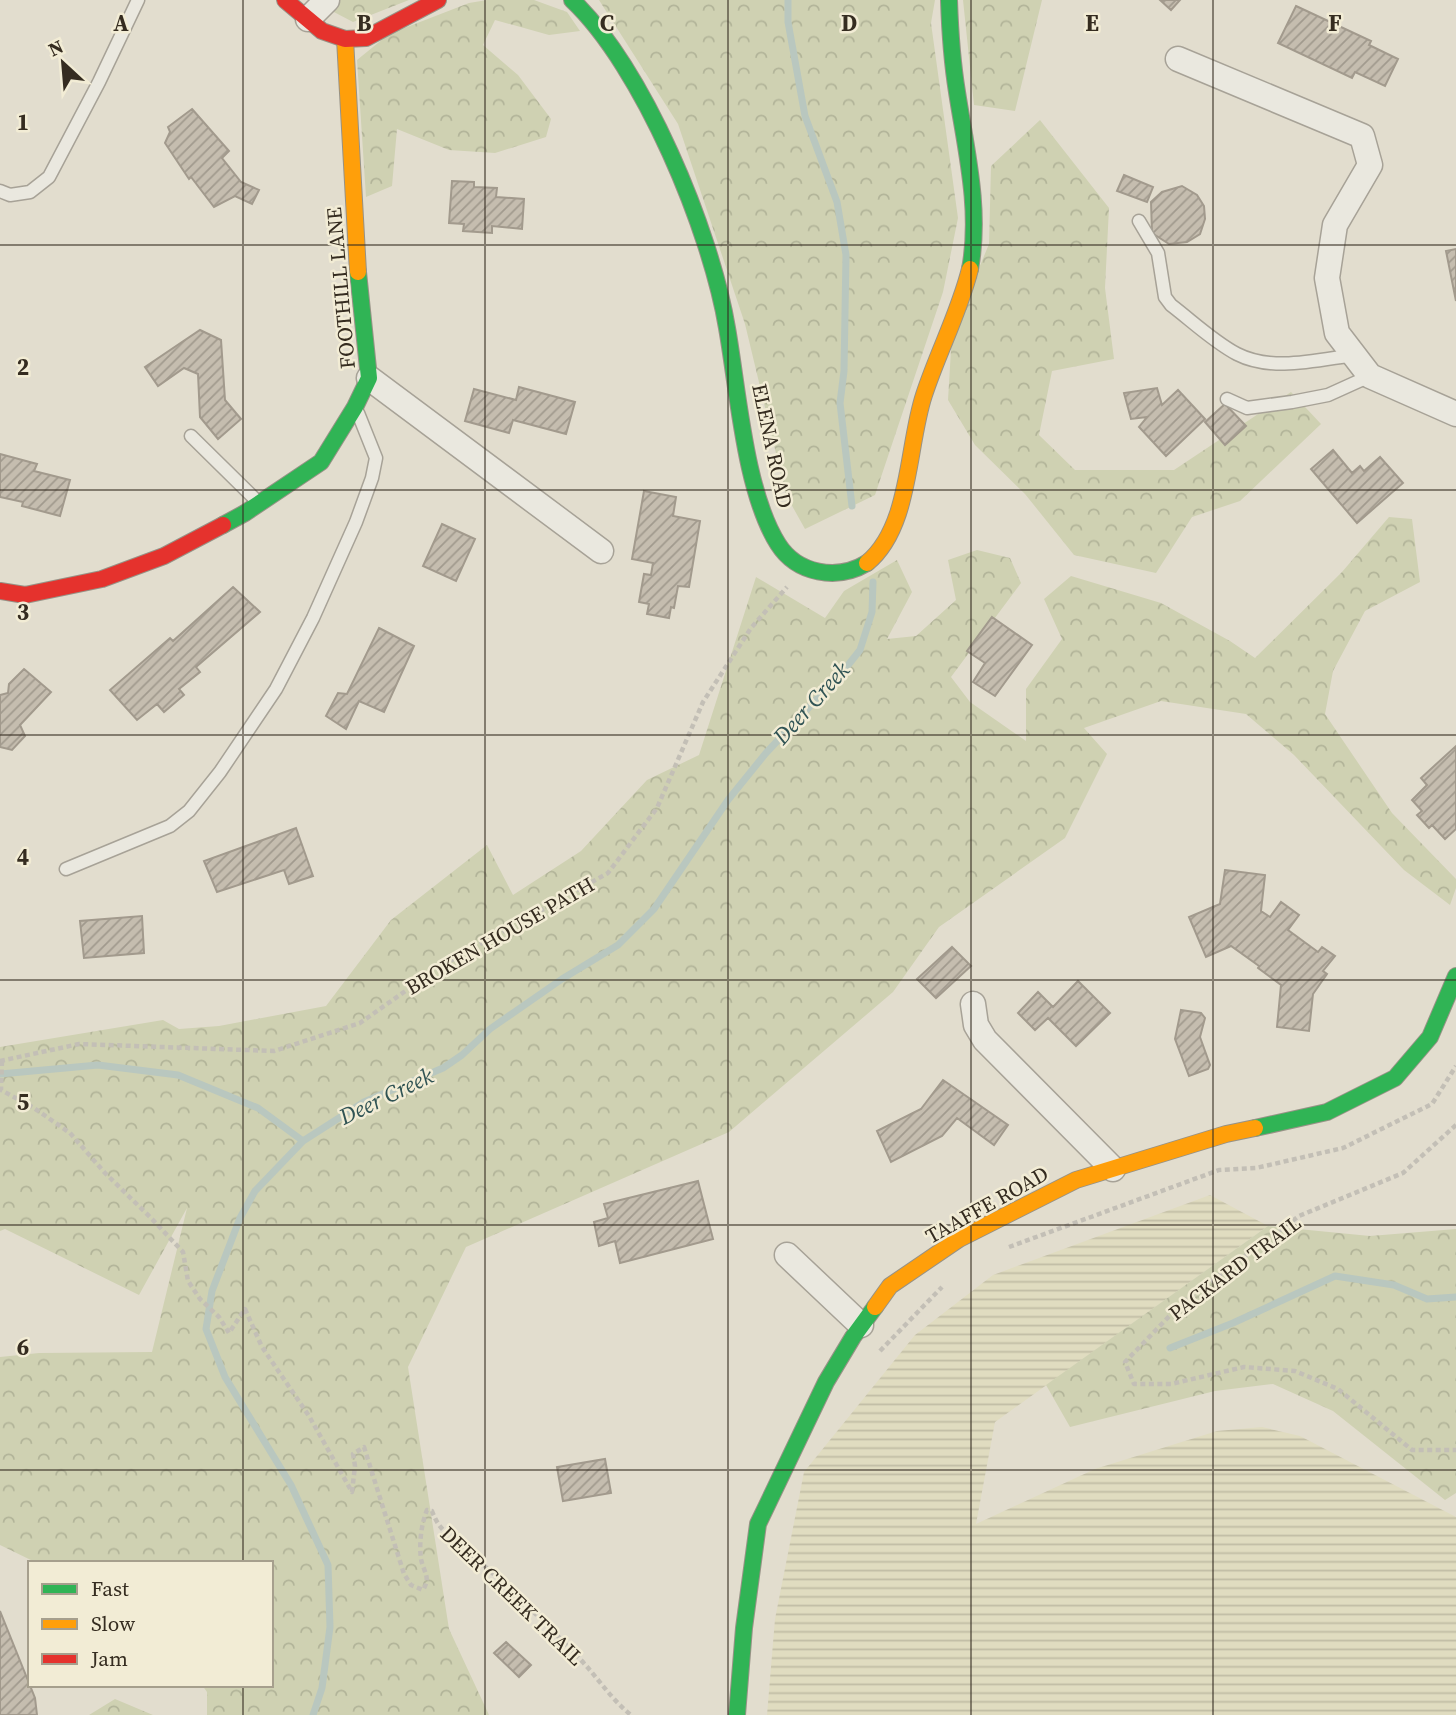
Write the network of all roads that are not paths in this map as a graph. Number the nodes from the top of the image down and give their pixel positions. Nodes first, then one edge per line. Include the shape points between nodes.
1 (138, 0) edge
2 (285, 0) edge
3 (327, 0) edge
4 (438, 0) edge
5 (572, 0) edge
6 (949, 0) edge
7 (308, 19) junction
8 (345, 39) junction
9 (1178, 59) dead end
10 (0, 191) edge
11 (1139, 220) dead end
12 (1354, 355) junction
13 (1370, 376) junction
14 (369, 378) junction
15 (1227, 399) dead end
16 (355, 407) junction
17 (1456, 414) edge
18 (191, 436) dead end
19 (259, 504) junction
20 (601, 551) dead end
21 (0, 591) edge
22 (66, 869) dead end
23 (1456, 976) edge
24 (973, 1004) dead end
25 (1113, 1169) junction
26 (787, 1255) dead end
27 (861, 1325) junction
28 (737, 1715) edge

1 - 10 lane via 49,177 30,191 10,195
2 - 7 street
3 - 7 street
4 - 8 street via 366,38
5 - 6 street, ELENA ROAD via 601,29 618,55 693,211 719,288 757,491 768,525 793,562 821,573 859,570 884,548 898,519 924,395 967,281 975,223
7 - 8 street via 322,31
8 - 14 street, FOOTHILL LANE
9 - 12 street via 1362,136 1370,165 1335,225 1327,278 1337,332
11 - 12 lane via 1158,253 1165,297 1237,354 1265,363
12 - 13 street
13 - 15 lane via 1328,394 1293,402 1247,408
13 - 17 street
14 - 16 street, FOOTHILL LANE
14 - 20 street
16 - 19 street, FOOTHILL LANE via 321,462
16 - 22 lane via 376,458 372,478 313,618 276,690 190,811 170,826
18 - 19 lane
19 - 21 street, FOOTHILL LANE via 164,556 102,579 25,594
23 - 25 street, TAAFFE ROAD via 1430,1037 1395,1078 1327,1112 1226,1134
24 - 25 street via 976,1025 985,1040
25 - 27 street, TAAFFE ROAD via 1076,1180 959,1240 890,1286
26 - 27 street
27 - 28 street, TAAFFE ROAD via 813,1406 758,1524

